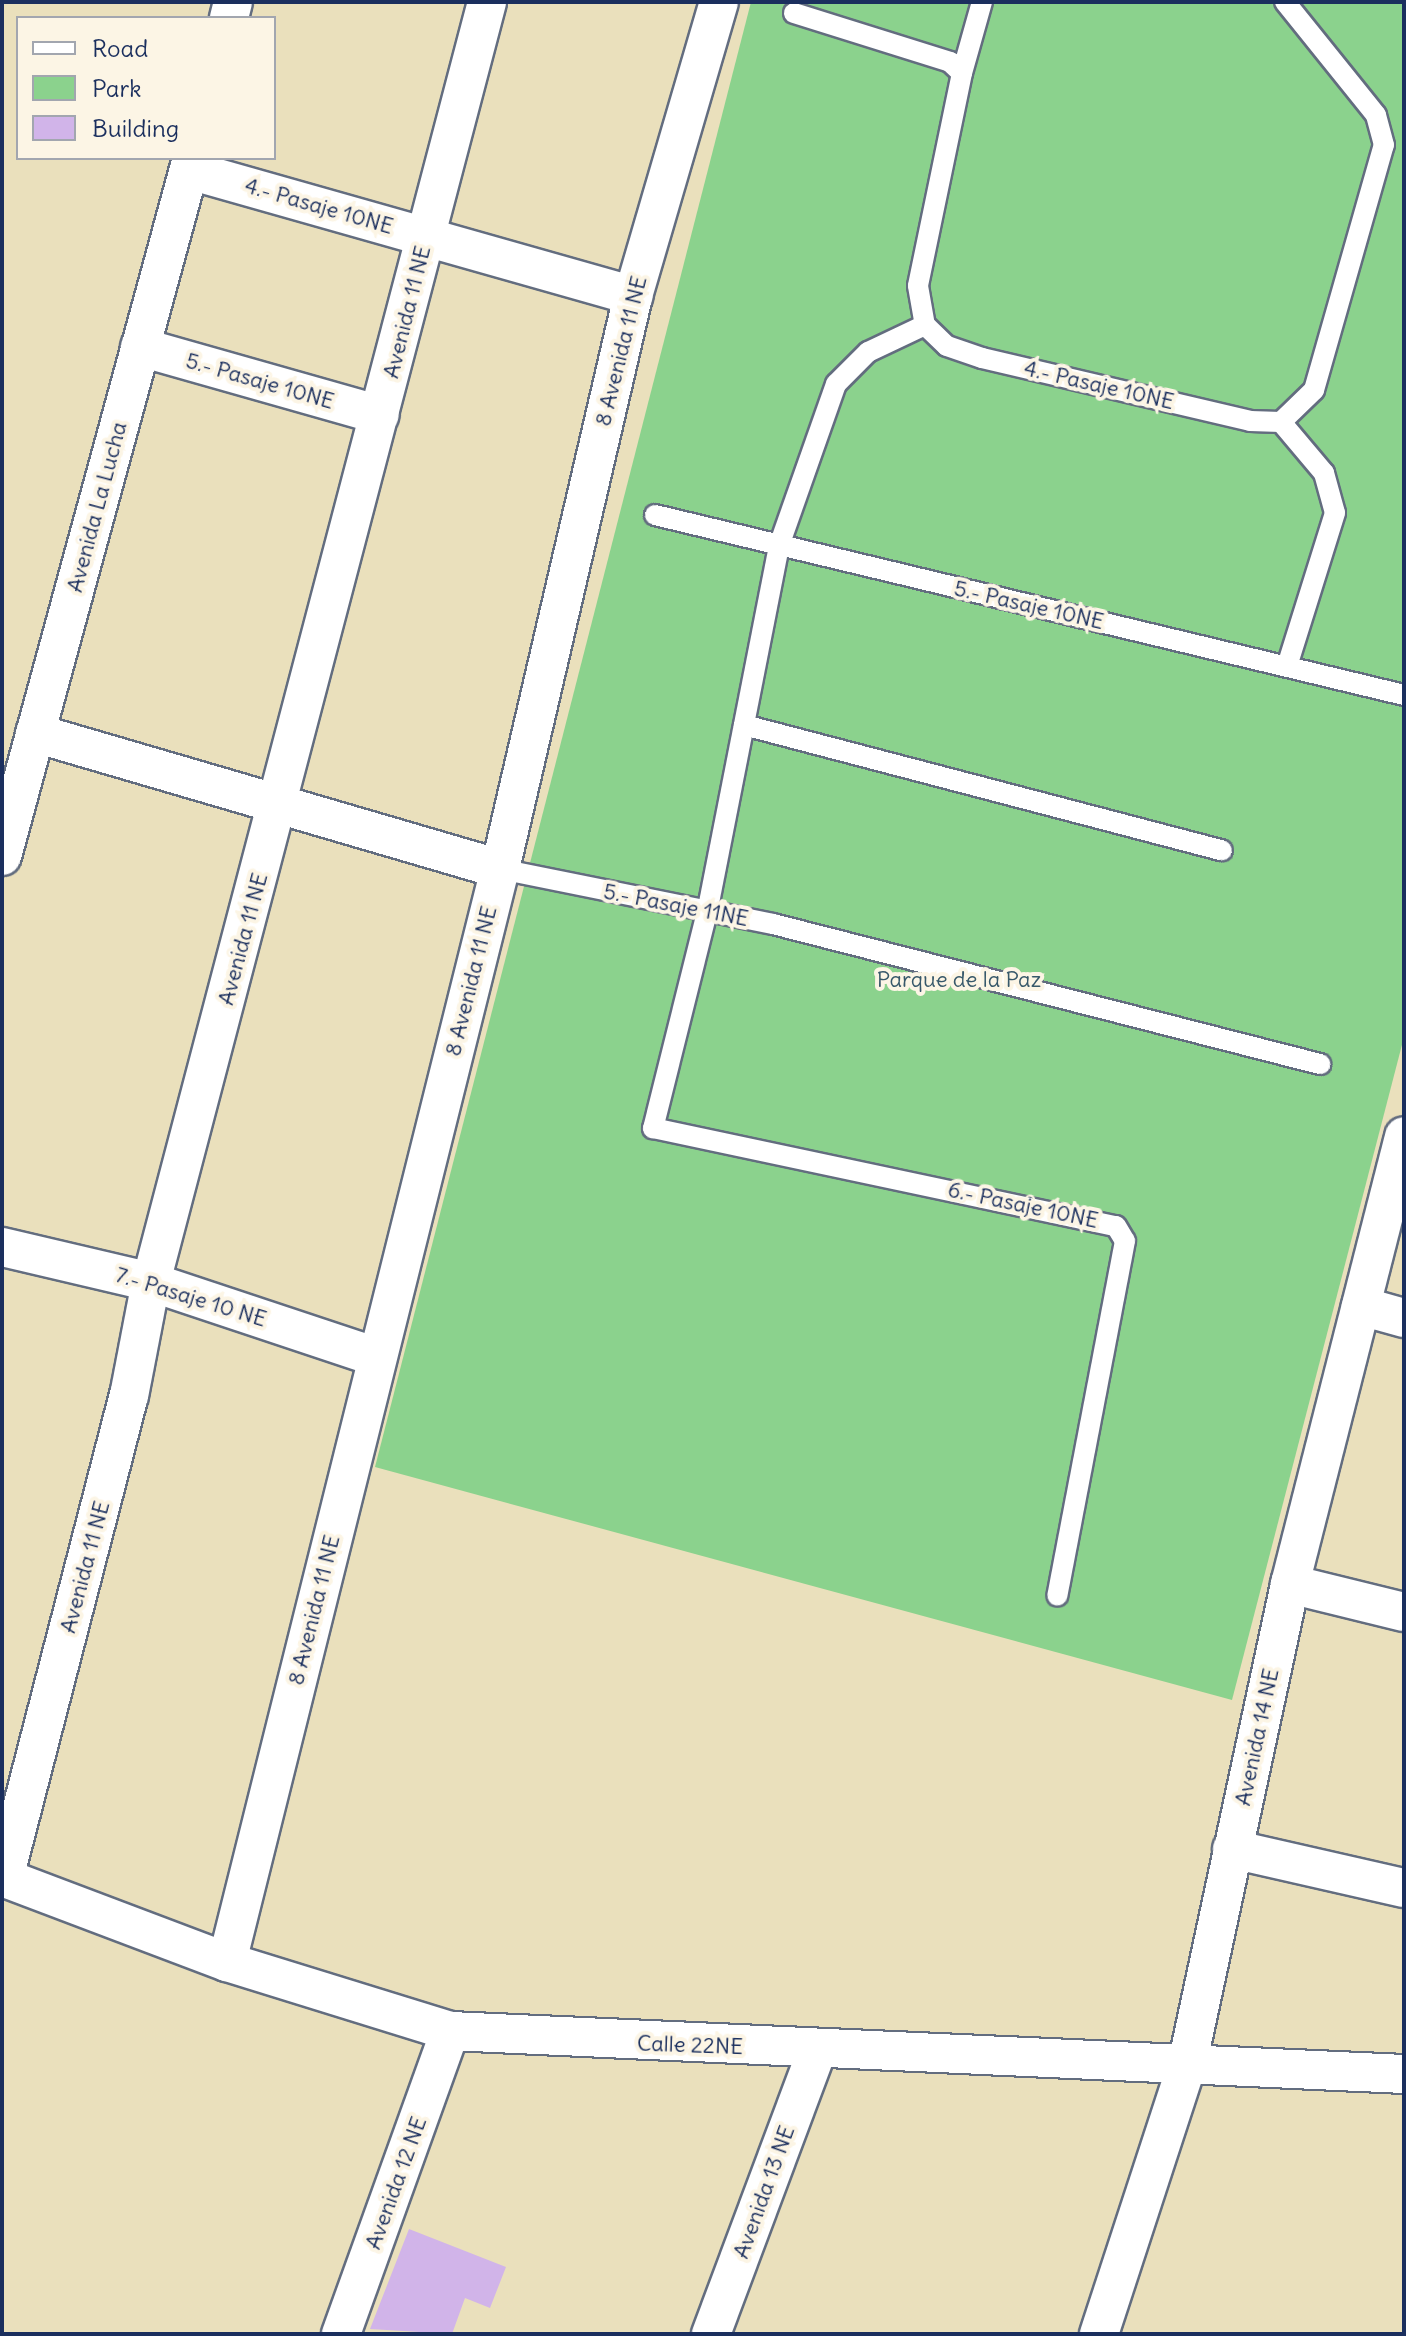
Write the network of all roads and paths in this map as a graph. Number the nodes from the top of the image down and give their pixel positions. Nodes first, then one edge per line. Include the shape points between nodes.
1 (487, 2) edge
2 (719, 2) edge
3 (982, 2) edge
4 (1285, 2) edge
5 (794, 13) dead end
6 (962, 73) junction
7 (190, 164) edge
8 (427, 236) junction
9 (633, 296) junction
10 (925, 325) junction
11 (140, 347) junction
12 (380, 415) junction
13 (1281, 422) junction
14 (655, 515) dead end
15 (779, 546) junction
16 (1287, 666) junction
17 (1404, 695) edge
18 (744, 725) junction
19 (35, 733) junction
20 (279, 804) junction
21 (1222, 850) dead end
22 (2, 856) edge
23 (500, 869) junction
24 (707, 912) junction
25 (1320, 1064) dead end
26 (1404, 1136) edge
27 (2, 1247) edge
28 (151, 1282) junction
29 (1361, 1306) junction
30 (1404, 1318) edge
31 (377, 1357) junction
32 (1290, 1584) junction
33 (1057, 1596) dead end
34 (1404, 1612) edge
35 (1232, 1849) junction
36 (3, 1877) edge
37 (1404, 1888) edge
38 (227, 1962) junction
39 (450, 2031) junction
40 (817, 2050) junction
41 (1187, 2065) junction
42 (1404, 2074) edge
43 (341, 2334) edge
44 (711, 2334) edge
45 (1099, 2334) edge

1 - 8 street, Avenida 11 NE
2 - 9 street, 8 Avenida 11 NE
3 - 6 lane
4 - 13 lane via 1376,115 1384,145 1314,390
5 - 6 lane via 950,62
6 - 10 lane via 918,286
7 - 8 street, 4.- Pasaje 10NE
7 - 11 street, Avenida La Lucha
8 - 9 street, 4.- Pasaje 10NE
8 - 12 street, Avenida 11 NE
9 - 23 street, 8 Avenida 11 NE
10 - 13 lane, 4.- Pasaje 10NE via 947,346 982,358 1250,421
10 - 15 lane via 868,352 836,384
11 - 12 street, 5.- Pasaje 10NE
11 - 19 street, Avenida La Lucha
12 - 20 street, Avenida 11 NE
13 - 16 lane via 1324,473 1335,513
14 - 15 lane, 5.- Pasaje 10NE
15 - 16 lane, 5.- Pasaje 10NE
15 - 18 lane
16 - 17 lane, 5.- Pasaje 10NE
18 - 21 lane
18 - 24 lane
19 - 20 street, 5.- Pasaje 11NE
19 - 22 street, Avenida La Lucha
20 - 23 street, 5.- Pasaje 11NE
20 - 28 street, Avenida 11 NE
23 - 24 lane, 5.- Pasaje 11NE
23 - 31 street, 8 Avenida 11 NE
24 - 25 lane, 5.- Pasaje 11NE
24 - 33 lane, 6.- Pasaje 10NE via 653,1128 1116,1226 1125,1241
26 - 29 street, Avenida 14 NE
27 - 28 street, 7.- Pasaje 10 NE
28 - 31 street, 7.- Pasaje 10 NE
28 - 36 street, Avenida 11 NE via 129,1396
29 - 30 street
29 - 32 street, Avenida 14 NE
31 - 38 street, 8 Avenida 11 NE
32 - 34 street
32 - 35 street, Avenida 14 NE
35 - 37 street
35 - 41 street, Avenida 14 NE
36 - 38 street, Calle 22NE
38 - 39 street, Calle 22NE
39 - 40 street, Calle 22NE
39 - 43 street, Avenida 12 NE
40 - 41 street, Calle 22NE
40 - 44 street, Avenida 13 NE
41 - 42 street, Calle 22NE
41 - 45 street, Avenida 14 NE

